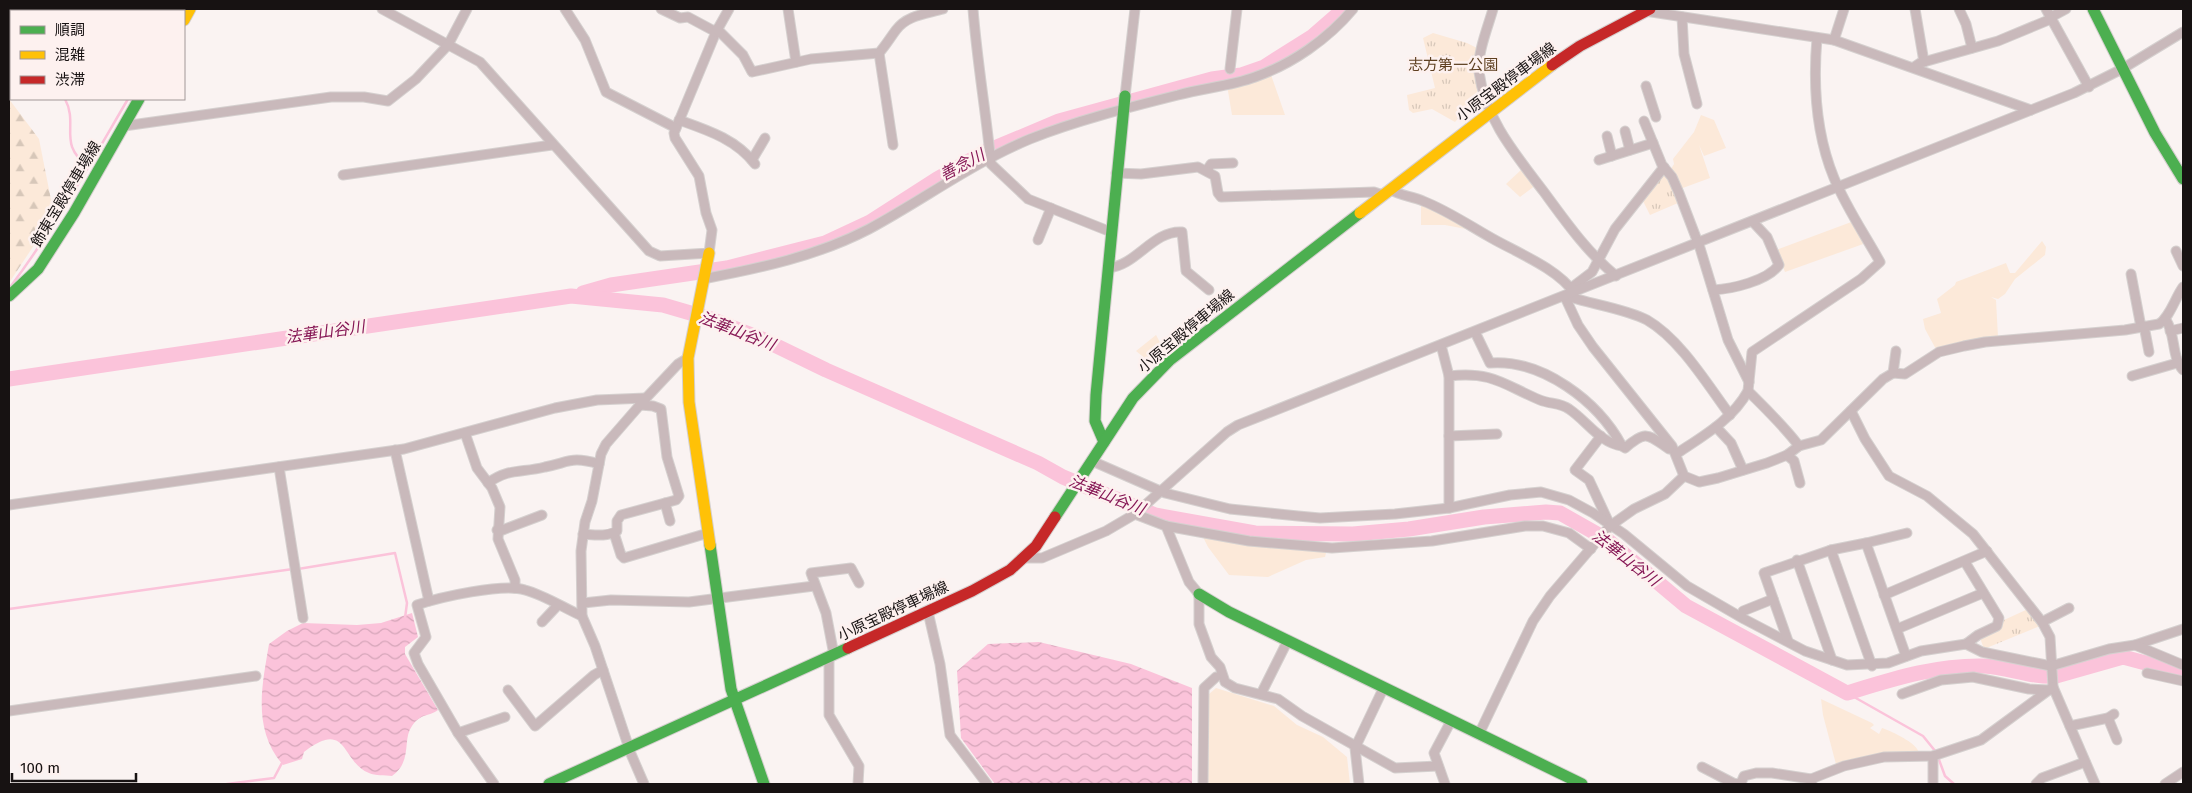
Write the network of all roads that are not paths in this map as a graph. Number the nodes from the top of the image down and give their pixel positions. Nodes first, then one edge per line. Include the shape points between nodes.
1 (382, 9) edge
2 (467, 9) edge
3 (565, 9) edge
4 (661, 9) edge
5 (730, 9) edge
6 (788, 9) edge
7 (943, 9) edge
8 (973, 9) edge
9 (1135, 9) edge
10 (1237, 9) edge
11 (1353, 9) edge
12 (1493, 9) edge
13 (1638, 9) edge
14 (1844, 9) edge
15 (1915, 9) edge
16 (1959, 9) edge
17 (2046, 9) edge
18 (2066, 9) edge
19 (2093, 9) edge
20 (1682, 17) junction
21 (2051, 19) junction
22 (1918, 26) junction
23 (1908, 27) dead end
24 (716, 30) junction
25 (2183, 33) edge
26 (1817, 38) junction
27 (1834, 40) junction
28 (448, 45) junction
29 (1972, 48) junction
30 (879, 53) junction
31 (796, 62) junction
32 (1924, 62) junction
33 (1914, 67) junction
34 (1230, 69) dead end
35 (2122, 69) junction
36 (1646, 86) dead end
37 (2089, 87) junction
38 (1125, 96) joint
39 (138, 100) edge
40 (1697, 104) dead end
41 (2031, 110) junction
42 (1124, 111) junction
43 (1491, 111) junction
44 (1656, 117) dead end
45 (1644, 121) dead end
46 (678, 124) junction
47 (124, 126) junction
48 (1625, 131) dead end
49 (1607, 136) dead end
50 (765, 138) dead end
51 (1654, 142) junction
52 (552, 145) junction
53 (893, 145) dead end
54 (1630, 150) junction
55 (1612, 156) junction
56 (990, 158) junction
57 (1599, 160) dead end
58 (1233, 163) dead end
59 (1664, 167) junction
60 (1207, 170) junction
61 (1116, 173) junction
62 (342, 175) dead end
63 (2183, 179) edge
64 (1838, 188) junction
65 (1387, 193) junction
66 (1051, 208) junction
67 (1753, 222) junction
68 (1111, 232) junction
69 (1038, 240) dead end
70 (1698, 244) junction
71 (2176, 251) dead end
72 (708, 257) junction
73 (1598, 258) junction
74 (2183, 266) edge
75 (1108, 268) junction
76 (2131, 274) dead end
77 (1616, 276) junction
78 (704, 278) junction
79 (2183, 287) edge
80 (1209, 290) dead end
81 (1713, 290) junction
82 (1570, 293) junction
83 (9, 296) edge
84 (2166, 320) junction
85 (2143, 327) junction
86 (2183, 328) edge
87 (2170, 331) junction
88 (1475, 332) junction
89 (1441, 346) junction
90 (2178, 348) edge
91 (1896, 351) dead end
92 (2149, 352) dead end
93 (688, 358) junction
94 (2176, 363) junction
95 (2183, 370) edge
96 (1893, 373) junction
97 (1449, 376) junction
98 (2132, 376) dead end
99 (1748, 387) junction
100 (643, 402) junction
101 (1851, 411) junction
102 (1730, 415) junction
103 (1716, 427) junction
104 (464, 433) junction
105 (1497, 434) dead end
106 (1449, 436) junction
107 (1601, 436) junction
108 (1104, 442) junction
109 (1622, 446) junction
110 (1800, 446) junction
111 (395, 450) junction
112 (1675, 452) junction
113 (1787, 454) junction
114 (1090, 463) junction
115 (599, 464) junction
116 (280, 467) junction
117 (1743, 470) junction
118 (1684, 476) junction
119 (488, 483) junction
120 (1800, 483) dead end
121 (1159, 490) junction
122 (665, 503) junction
123 (9, 505) edge
124 (1449, 508) junction
125 (1135, 514) junction
126 (542, 515) dead end
127 (670, 521) dead end
128 (1166, 526) junction
129 (1610, 526) junction
130 (497, 530) junction
131 (614, 532) junction
132 (708, 533) junction
133 (1907, 533) dead end
134 (583, 534) junction
135 (1866, 543) junction
136 (1591, 549) junction
137 (1831, 550) junction
138 (1987, 550) junction
139 (1025, 558) junction
140 (1797, 560) junction
141 (1965, 562) junction
142 (859, 583) dead end
143 (814, 586) junction
144 (515, 588) junction
145 (1983, 593) junction
146 (1199, 594) junction
147 (1884, 595) junction
148 (718, 599) junction
149 (1773, 599) junction
150 (429, 601) junction
151 (584, 603) junction
152 (558, 605) junction
153 (2069, 608) dead end
154 (1743, 611) dead end
155 (928, 612) junction
156 (582, 616) junction
157 (303, 618) dead end
158 (542, 622) dead end
159 (2042, 622) junction
160 (1897, 629) junction
161 (2183, 630) edge
162 (1288, 640) junction
163 (1788, 641) junction
164 (1966, 644) junction
165 (2135, 645) junction
166 (832, 656) junction
167 (1906, 656) junction
168 (1832, 660) junction
169 (2183, 664) edge
170 (1872, 666) junction
171 (2051, 666) junction
172 (603, 670) junction
173 (2147, 673) dead end
174 (256, 676) dead end
175 (1216, 677) dead end
176 (2183, 681) edge
177 (1384, 687) junction
178 (2052, 688) junction
179 (508, 690) dead end
180 (1261, 694) junction
181 (1902, 694) dead end
182 (734, 699) junction
183 (9, 711) edge
184 (505, 717) dead end
185 (1451, 720) junction
186 (2070, 726) junction
187 (458, 733) junction
188 (1479, 734) junction
189 (2117, 740) dead end
190 (629, 748) junction
191 (1355, 748) junction
192 (1933, 756) junction
193 (2085, 762) junction
194 (1438, 766) junction
195 (1702, 767) dead end
196 (2183, 772) edge
197 (1811, 782) edge
198 (494, 784) edge
199 (549, 784) edge
200 (644, 784) edge
201 (764, 784) edge
202 (858, 784) edge
203 (987, 784) edge
204 (1203, 784) edge
205 (1358, 784) edge
206 (1445, 784) edge
207 (1579, 784) edge
208 (1932, 784) edge
209 (2036, 784) edge
210 (2095, 784) edge
211 (2165, 784) edge

1 - 28 street
2 - 28 street
3 - 46 street via 585,40 606,92
4 - 24 street
5 - 24 street
6 - 31 street
7 - 30 street via 907,20
8 - 56 street
9 - 38 street
10 - 34 street
11 - 42 street via 1324,37 1264,73
12 - 43 street via 1479,70
13 - 20 street
13 - 43 main road, 小原宝殿停車場線 via 1580,46
14 - 27 street
15 - 22 street
16 - 29 street
17 - 21 street
18 - 21 street
19 - 35 main road
20 - 26 street
20 - 40 street via 1684,54
21 - 29 street
21 - 37 street
22 - 23 street
22 - 32 street
24 - 31 street via 743,55 752,72
24 - 46 street
25 - 35 street
26 - 27 street
26 - 64 street via 1818,118 1823,148
27 - 33 street
28 - 47 street via 416,79 388,101 331,97
28 - 52 street via 480,62
29 - 32 street
30 - 31 street
30 - 53 street
32 - 33 street
33 - 41 street
35 - 37 street
35 - 63 main road
36 - 44 street
37 - 41 street
38 - 42 main road
39 - 47 main road, 飾東宝殿停車場線
41 - 64 street
42 - 56 street via 1054,130
42 - 61 main road
43 - 65 main road, 小原宝殿停車場線
43 - 73 street via 1517,159 1566,225
45 - 51 street
46 - 50 street via 722,136 754,162
46 - 72 street via 675,138 695,167 703,188 712,230
47 - 83 main road, 飾東宝殿停車場線 via 38,269
48 - 54 street
49 - 55 street
51 - 54 street
51 - 59 street
52 - 62 street
52 - 72 street via 654,255
54 - 55 street
55 - 57 street
56 - 66 street via 991,164 1028,198
56 - 78 street via 887,219 822,250 737,273
58 - 60 street via 1212,164
59 - 70 street via 1676,184
59 - 73 street via 1615,229
60 - 61 street
60 - 65 street via 1215,176 1221,197
61 - 68 main road
64 - 67 street
64 - 99 street via 1880,262 1752,352
65 - 82 street via 1424,201 1470,225 1558,277
65 - 108 main road, 小原宝殿停車場線 via 1170,360 1133,398
66 - 68 street
66 - 69 street
67 - 70 street
67 - 81 street via 1767,237 1776,254 1778,268 1739,288
68 - 75 main road
70 - 77 street
70 - 81 street
71 - 74 street
72 - 78 main road
73 - 77 street
73 - 82 street via 1592,272
75 - 80 street via 1118,267 1167,233 1182,232 1186,271
75 - 108 main road via 1095,422
76 - 85 street
77 - 82 street
78 - 93 main road
79 - 84 street
81 - 99 street via 1728,340
82 - 88 street
82 - 102 street via 1573,298 1638,316 1651,323 1698,371
82 - 112 street via 1578,325 1593,348
84 - 85 street
84 - 87 street
85 - 92 street
85 - 96 street via 1985,342 1939,352 1905,374
86 - 87 street
87 - 90 street
88 - 89 street
88 - 109 street via 1490,362 1520,363 1568,388 1602,418
89 - 97 street
89 - 121 street via 1340,383 1238,426
90 - 94 street
91 - 96 street
93 - 100 street via 678,364
93 - 132 main road via 689,402
94 - 95 street
94 - 98 street
96 - 101 street
97 - 106 street
97 - 107 street via 1484,375 1510,384 1541,400 1564,406
99 - 102 street
99 - 110 street
100 - 104 street via 597,400
100 - 115 street via 606,444
100 - 122 street via 662,410 667,457 679,496
101 - 110 street via 1821,440
101 - 138 street via 1865,440 1889,476 1936,502
102 - 103 street
103 - 112 street
103 - 117 street via 1731,443
104 - 111 street
104 - 119 street via 477,468
105 - 106 street
106 - 124 street
107 - 109 street
107 - 129 street via 1575,470 1589,480
108 - 114 main road, 小原宝殿停車場線
109 - 112 street via 1625,448 1641,436 1651,435
110 - 113 street
111 - 116 street
111 - 150 street
112 - 118 street
113 - 117 street
113 - 120 street via 1794,461
114 - 121 street
114 - 139 main road, 小原宝殿停車場線
115 - 119 street via 569,459 545,467 502,474
115 - 134 street
116 - 123 street
116 - 157 street
117 - 118 street via 1699,482
118 - 129 street via 1666,494 1634,509
119 - 130 street via 500,507
121 - 124 street via 1230,509 1320,518
121 - 125 street
122 - 127 street
122 - 131 street via 621,515
124 - 129 street via 1542,492 1593,512
125 - 128 street
125 - 139 street via 1106,531 1042,558
126 - 130 street
128 - 136 street via 1249,542 1332,548 1432,541 1543,526 1569,534
128 - 146 street via 1189,582
129 - 136 street
129 - 163 street via 1687,586
130 - 144 street
131 - 132 street via 624,558
131 - 134 street via 604,536
132 - 148 main road
133 - 135 street
134 - 151 street
135 - 137 street
135 - 147 street
136 - 188 street via 1550,596 1534,621
137 - 140 street
137 - 170 street
138 - 141 street
138 - 159 street
139 - 155 main road, 小原宝殿停車場線 via 984,586
140 - 149 street via 1764,573
140 - 168 street
141 - 145 street
141 - 147 street
142 - 143 street via 851,568 811,573
143 - 148 street
143 - 166 street via 826,613
144 - 150 street
144 - 152 street
145 - 160 street
145 - 164 street via 1998,618 1997,626
146 - 162 main road
146 - 180 street via 1199,624 1225,682 1235,688
147 - 160 street
148 - 151 street
148 - 182 main road
149 - 154 street
149 - 163 street
150 - 187 street via 417,604 426,637 414,653
151 - 156 street
152 - 156 street
152 - 158 street
153 - 159 street
155 - 166 main road, 小原宝殿停車場線
155 - 203 street via 940,664 950,735
156 - 172 street
159 - 171 street via 2050,637
160 - 167 street
161 - 165 street
162 - 177 main road
162 - 180 street
163 - 168 street
164 - 167 street
164 - 171 street via 1982,652
165 - 169 street
165 - 171 street
166 - 182 main road, 小原宝殿停車場線
166 - 202 street via 829,715 859,766
167 - 170 street
168 - 170 street via 1847,666
171 - 178 street
172 - 179 street via 536,726
172 - 190 street
173 - 176 street
174 - 183 street
175 - 204 street via 1204,688
177 - 185 main road
177 - 191 street
178 - 181 street via 2029,689 1973,677 1941,680
178 - 186 street
178 - 192 street via 1981,740
180 - 191 street via 1278,699
182 - 190 main road, 小原宝殿停車場線
182 - 201 main road
184 - 187 street
185 - 188 main road
185 - 194 street via 1434,753
186 - 189 street via 2111,716
186 - 193 street
187 - 198 street
188 - 207 main road
190 - 199 main road, 小原宝殿停車場線
190 - 200 street
191 - 194 street via 1395,768
191 - 205 street
192 - 197 street via 1884,757 1844,766
192 - 208 street
193 - 209 street via 2042,778
193 - 210 street
194 - 206 street
195 - 197 street via 1735,784 1741,783 1744,776 1756,773
196 - 211 street

